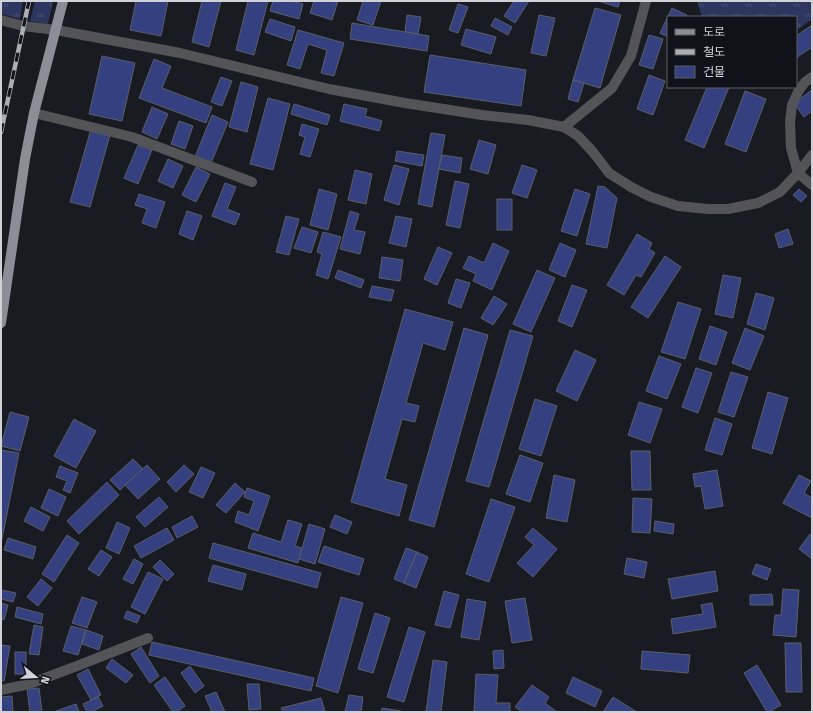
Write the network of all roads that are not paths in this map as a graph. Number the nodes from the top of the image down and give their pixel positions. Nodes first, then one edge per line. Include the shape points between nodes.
1 (63, 1) edge
2 (646, 1) edge
3 (1, 20) edge
4 (56, 30) junction
5 (812, 77) edge
6 (34, 113) junction
7 (564, 127) junction
8 (812, 155) edge
9 (798, 173) junction
10 (252, 182) dead end
11 (812, 185) edge
12 (1, 324) edge
13 (148, 638) dead end
14 (1, 690) edge

1 - 4 main road
2 - 7 street via 630,56 612,88
3 - 4 street
4 - 6 main road
4 - 7 street via 180,53 329,89
5 - 9 street via 801,87 792,105 791,148
6 - 10 street via 132,137
6 - 12 main road
7 - 9 street via 578,136 609,173 651,197 678,206 728,209 758,203 780,192
8 - 9 street
9 - 11 street
13 - 14 street via 28,684

